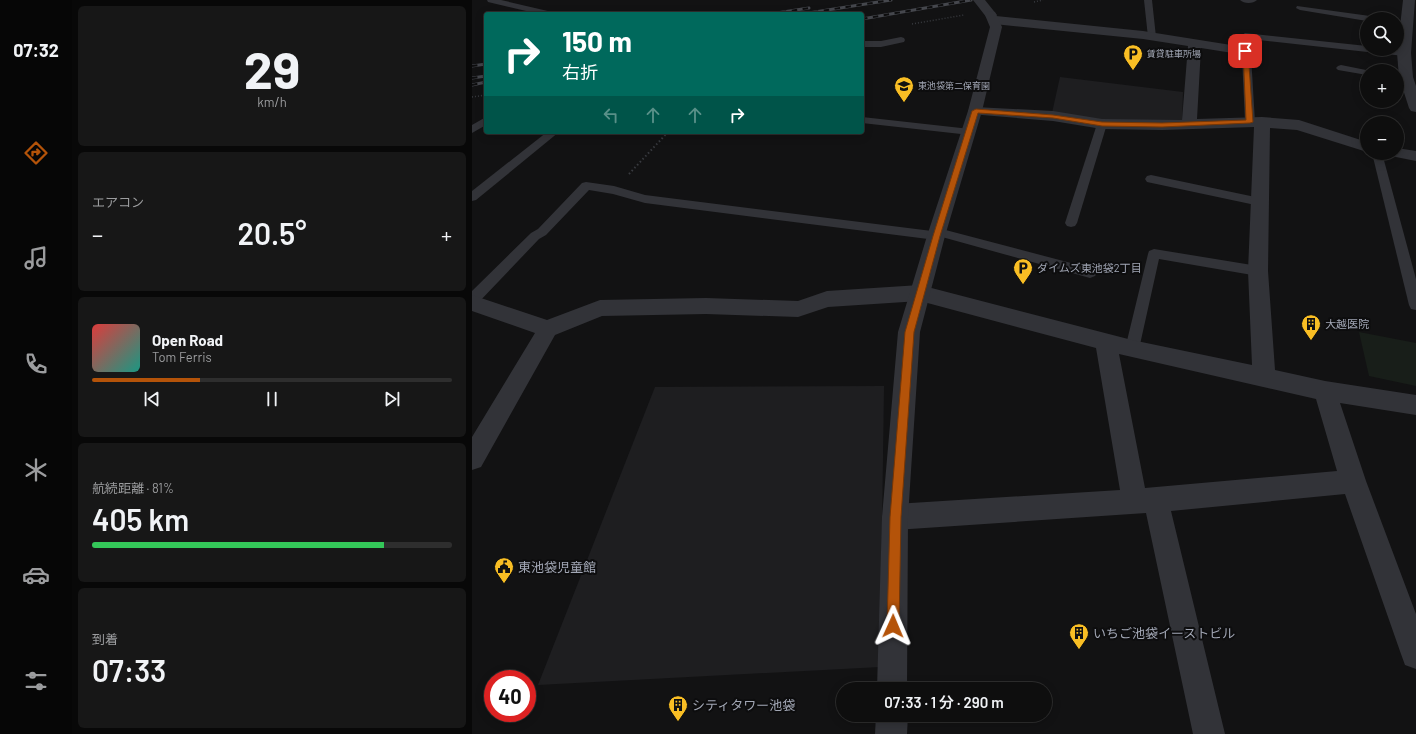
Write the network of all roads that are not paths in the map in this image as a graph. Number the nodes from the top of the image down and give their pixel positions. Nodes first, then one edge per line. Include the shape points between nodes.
1 (491, 0) edge
2 (1148, 0) edge
3 (1244, 0) edge
4 (1253, 0) edge
5 (1411, 4) edge
6 (1300, 8) dead end
7 (987, 10) edge
8 (541, 12) edge
9 (1360, 17) edge
10 (1404, 20) edge
11 (1404, 31) edge
12 (1152, 37) junction
13 (901, 40) dead end
14 (864, 44) edge
15 (1195, 44) junction
16 (1360, 48) edge
17 (1245, 51) junction
18 (1410, 53) edge
19 (1341, 68) dead end
20 (1404, 70) edge
21 (1360, 71) edge
22 (1404, 80) edge
23 (1416, 106) edge
24 (976, 111) junction
25 (864, 120) edge
26 (484, 121) edge
27 (1256, 122) junction
28 (1102, 124) junction
29 (1189, 124) junction
30 (472, 130) edge
31 (970, 132) junction
32 (551, 134) edge
33 (1360, 145) edge
34 (1404, 154) edge
35 (1416, 156) edge
36 (1380, 160) edge
37 (1151, 179) dead end
38 (472, 197) edge
39 (1260, 202) junction
40 (1071, 223) dead end
41 (937, 234) junction
42 (1258, 271) junction
43 (1090, 272) dead end
44 (920, 293) junction
45 (472, 302) edge
46 (1416, 305) edge
47 (548, 330) junction
48 (1106, 343) junction
49 (1132, 349) junction
50 (1264, 377) junction
51 (1325, 391) junction
52 (1416, 405) edge
53 (473, 454) edge
54 (1353, 481) junction
55 (1145, 500) junction
56 (895, 517) junction
57 (1416, 654) edge
58 (892, 682) edge
59 (892, 722) edge
60 (891, 734) edge
61 (1209, 734) edge

1 - 8 lane
2 - 12 lane
3 - 4 lane
5 - 10 street
6 - 9 lane
7 - 12 street
7 - 24 street via 996,26
11 - 18 street
12 - 15 street
13 - 14 lane
15 - 17 street
15 - 29 street
16 - 17 lane via 1245,36
17 - 27 lane
18 - 20 street
19 - 21 lane
22 - 23 street
24 - 28 street via 1053,116
24 - 31 street
25 - 31 lane
26 - 30 lane
27 - 29 street
27 - 33 street via 1299,125
27 - 39 street
28 - 29 street
28 - 40 lane
31 - 41 street
32 - 38 lane
34 - 35 street
36 - 46 lane
37 - 39 lane
39 - 42 street
41 - 43 lane
41 - 44 street
41 - 45 lane via 748,214 645,199 614,190 586,186
42 - 49 lane via 1154,254
42 - 50 street
44 - 47 street via 827,299 798,309 706,306 600,308
44 - 48 street
44 - 56 street via 909,332
45 - 47 street
47 - 53 street
48 - 49 street
48 - 55 street
49 - 50 street
50 - 51 street
51 - 52 street
51 - 54 street
54 - 55 street
54 - 57 street
55 - 56 street
55 - 61 street
56 - 58 street
59 - 60 street

